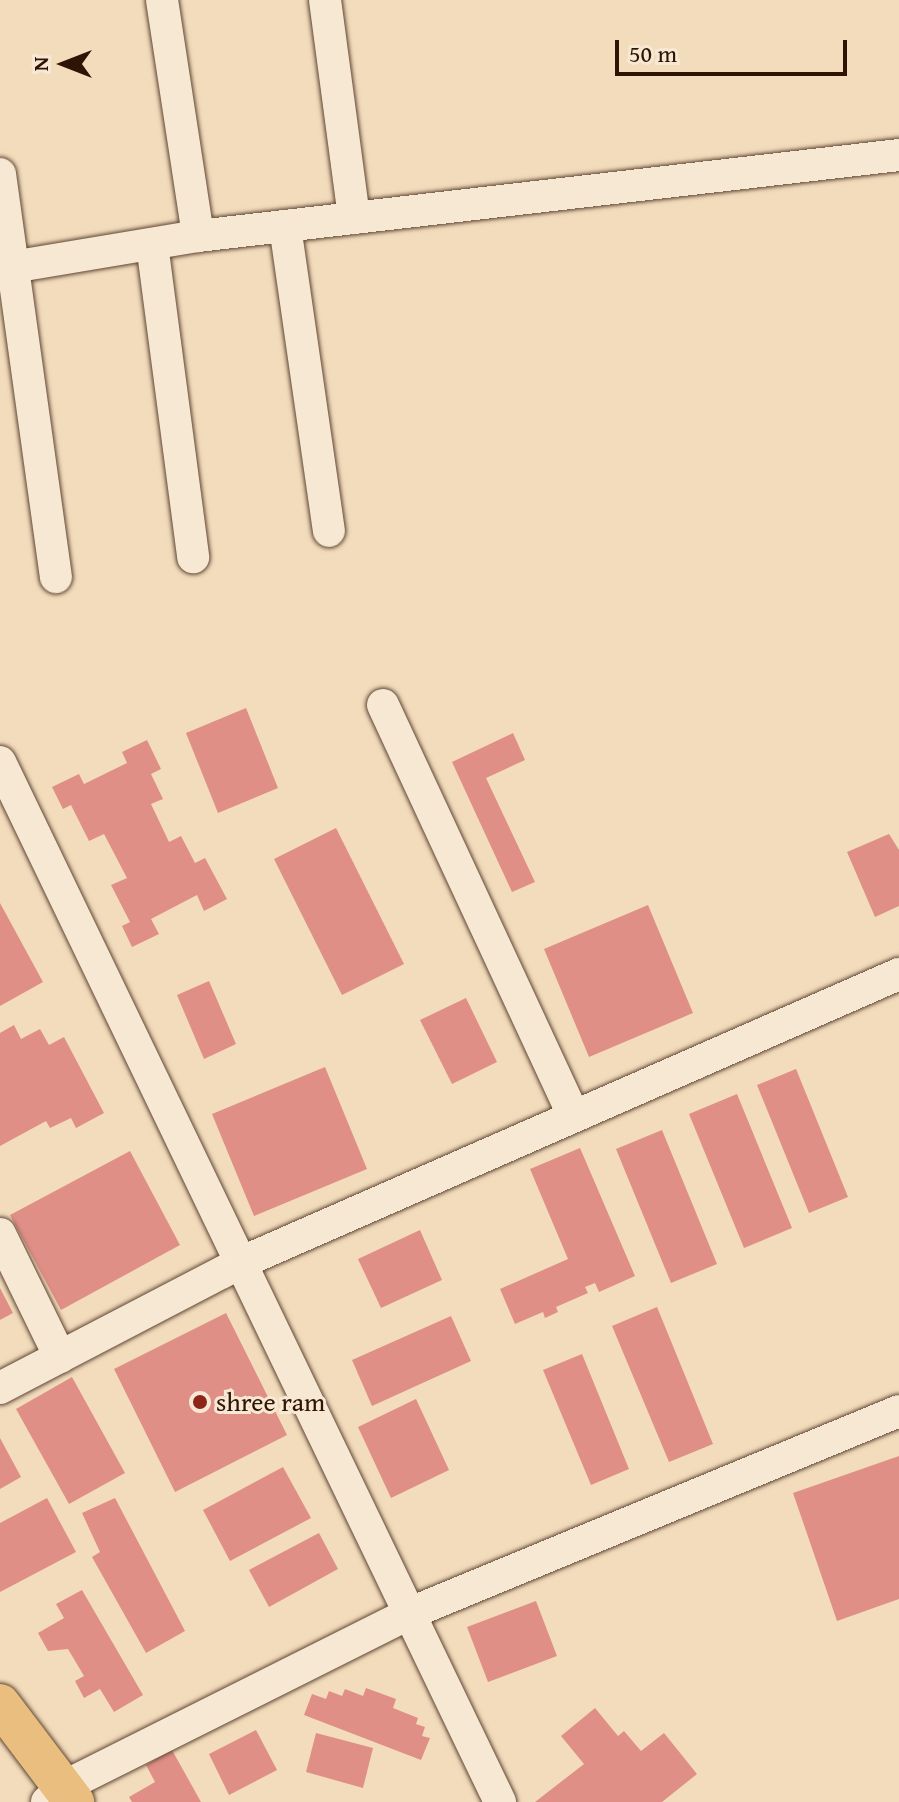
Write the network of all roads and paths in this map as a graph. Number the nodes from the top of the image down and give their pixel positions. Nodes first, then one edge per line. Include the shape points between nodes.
1 (162, 0) edge
2 (325, 0) edge
3 (899, 155) edge
4 (0, 174) edge
5 (354, 218) junction
6 (285, 226) junction
7 (198, 236) junction
8 (152, 244) junction
9 (7, 268) edge
10 (329, 531) dead end
11 (193, 557) dead end
12 (56, 577) dead end
13 (383, 705) dead end
14 (0, 762) edge
15 (899, 974) edge
16 (574, 1116) junction
17 (0, 1234) edge
18 (240, 1263) junction
19 (60, 1357) junction
20 (0, 1388) edge
21 (899, 1411) edge
22 (408, 1614) junction
23 (0, 1704) edge
24 (62, 1797) edge
25 (500, 1802) edge

1 - 7 street
2 - 5 street
3 - 5 street
4 - 9 street
5 - 6 street
6 - 7 street
6 - 10 street
7 - 8 street
8 - 9 street
8 - 11 street
9 - 12 street
13 - 16 street
14 - 18 street
15 - 16 street
16 - 18 street
17 - 19 street
18 - 19 street
18 - 22 street
19 - 20 street
21 - 22 street
22 - 24 street
22 - 25 street
23 - 24 main road

